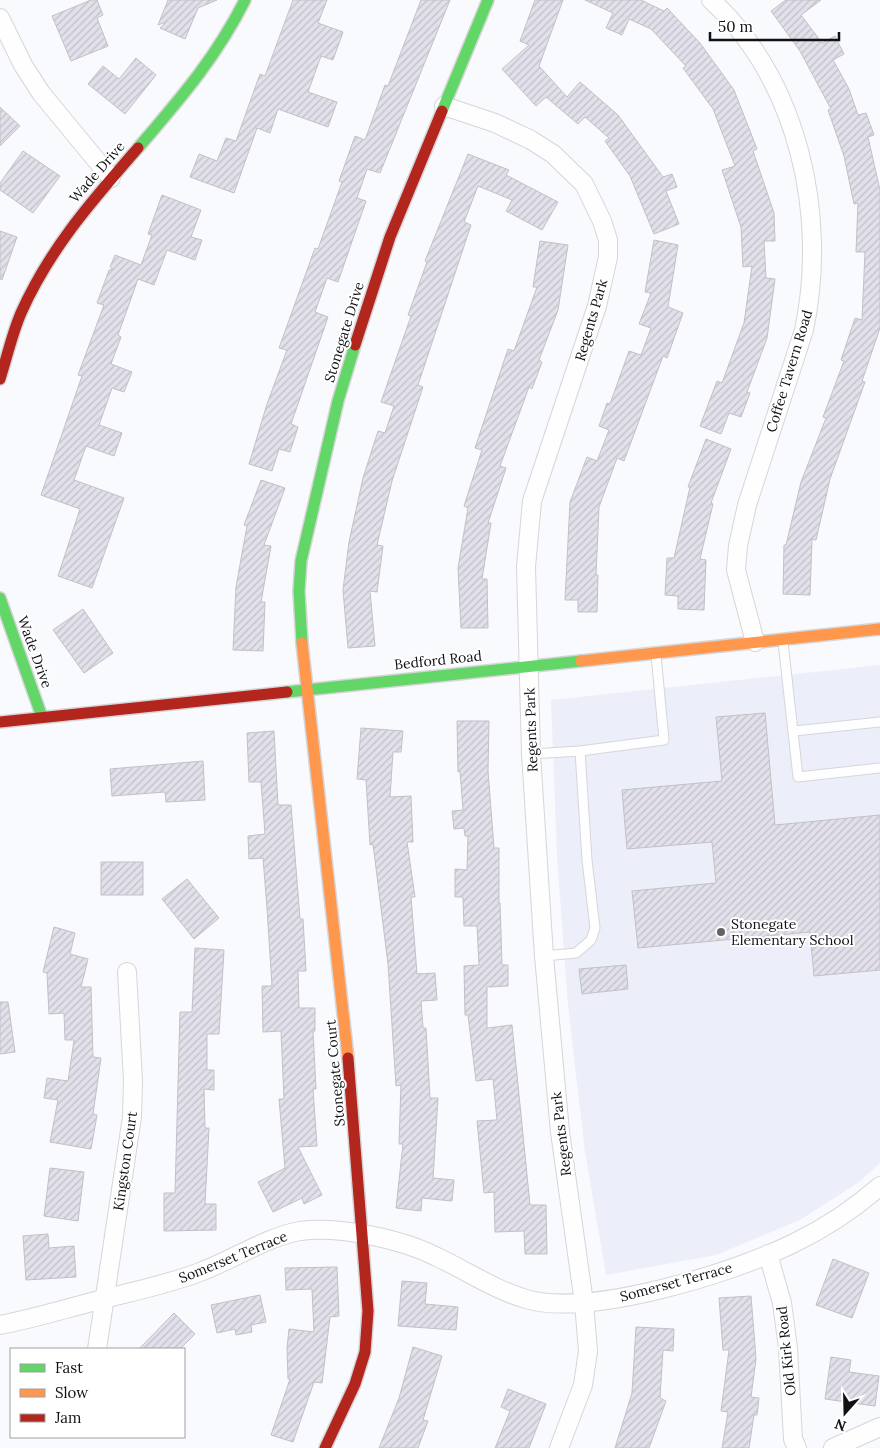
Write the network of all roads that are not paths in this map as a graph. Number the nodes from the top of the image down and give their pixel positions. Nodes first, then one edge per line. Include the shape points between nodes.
1 (245, 0) edge
2 (488, 0) edge
3 (710, 0) edge
4 (0, 18) edge
5 (444, 106) junction
6 (110, 178) junction
7 (0, 379) edge
8 (0, 598) edge
9 (880, 629) edge
10 (782, 639) junction
11 (755, 642) junction
12 (655, 653) junction
13 (529, 666) junction
14 (307, 689) junction
15 (42, 717) junction
16 (0, 722) edge
17 (880, 722) edge
18 (794, 731) junction
19 (580, 751) junction
20 (531, 754) junction
21 (880, 768) edge
22 (544, 956) junction
23 (127, 972) dead end
24 (880, 1186) edge
25 (364, 1236) junction
26 (768, 1254) junction
27 (105, 1299) junction
28 (584, 1303) junction
29 (0, 1325) edge
30 (97, 1348) edge
31 (880, 1428) edge
32 (325, 1448) edge
33 (559, 1448) edge
34 (797, 1448) edge
35 (832, 1448) edge

1 - 6 street, Wade Drive via 198,78
2 - 5 street, Stonegate Drive
3 - 11 street, Coffee Tavern Road via 725,13 749,44 781,100 804,169 813,234 810,301 804,330 747,505 738,546 736,570
4 - 6 street via 41,93
5 - 13 street, Regents Park via 495,123 553,154 584,184 608,240 608,257 597,306 532,501 526,568
5 - 14 street, Stonegate Drive via 390,238 362,320 338,400 308,523 299,591 300,636
6 - 7 street, Wade Drive via 74,222 38,279 20,315
8 - 15 street, Wade Drive
9 - 10 street, Bedford Road
10 - 11 street, Bedford Road
10 - 18 lane
11 - 12 street, Bedford Road
12 - 13 street, Bedford Road
12 - 19 lane via 664,740
13 - 14 street, Bedford Road
13 - 20 street, Regents Park
14 - 15 street, Bedford Road
14 - 25 street, Stonegate Court via 345,1016
15 - 16 street, Bedford Road
17 - 18 lane
18 - 21 lane via 798,777
19 - 20 lane
19 - 22 lane via 595,928 591,940 576,953
20 - 22 street, Regents Park
22 - 28 street, Regents Park via 560,1132
23 - 27 street, Kingston Court via 132,1117
24 - 26 street, Somerset Terrace via 853,1210
25 - 27 street, Somerset Terrace via 327,1230 298,1232 201,1272
25 - 28 street, Somerset Terrace via 401,1243 435,1255 506,1292 529,1300
25 - 32 street, Stonegate Court via 368,1311 365,1352 356,1384
26 - 28 street, Somerset Terrace via 628,1298
26 - 34 street, Old Kirk Road via 782,1303 793,1439
27 - 29 street, Somerset Terrace
27 - 30 street, Kingston Court
28 - 33 street, Regents Park via 588,1351 583,1385
31 - 35 street

